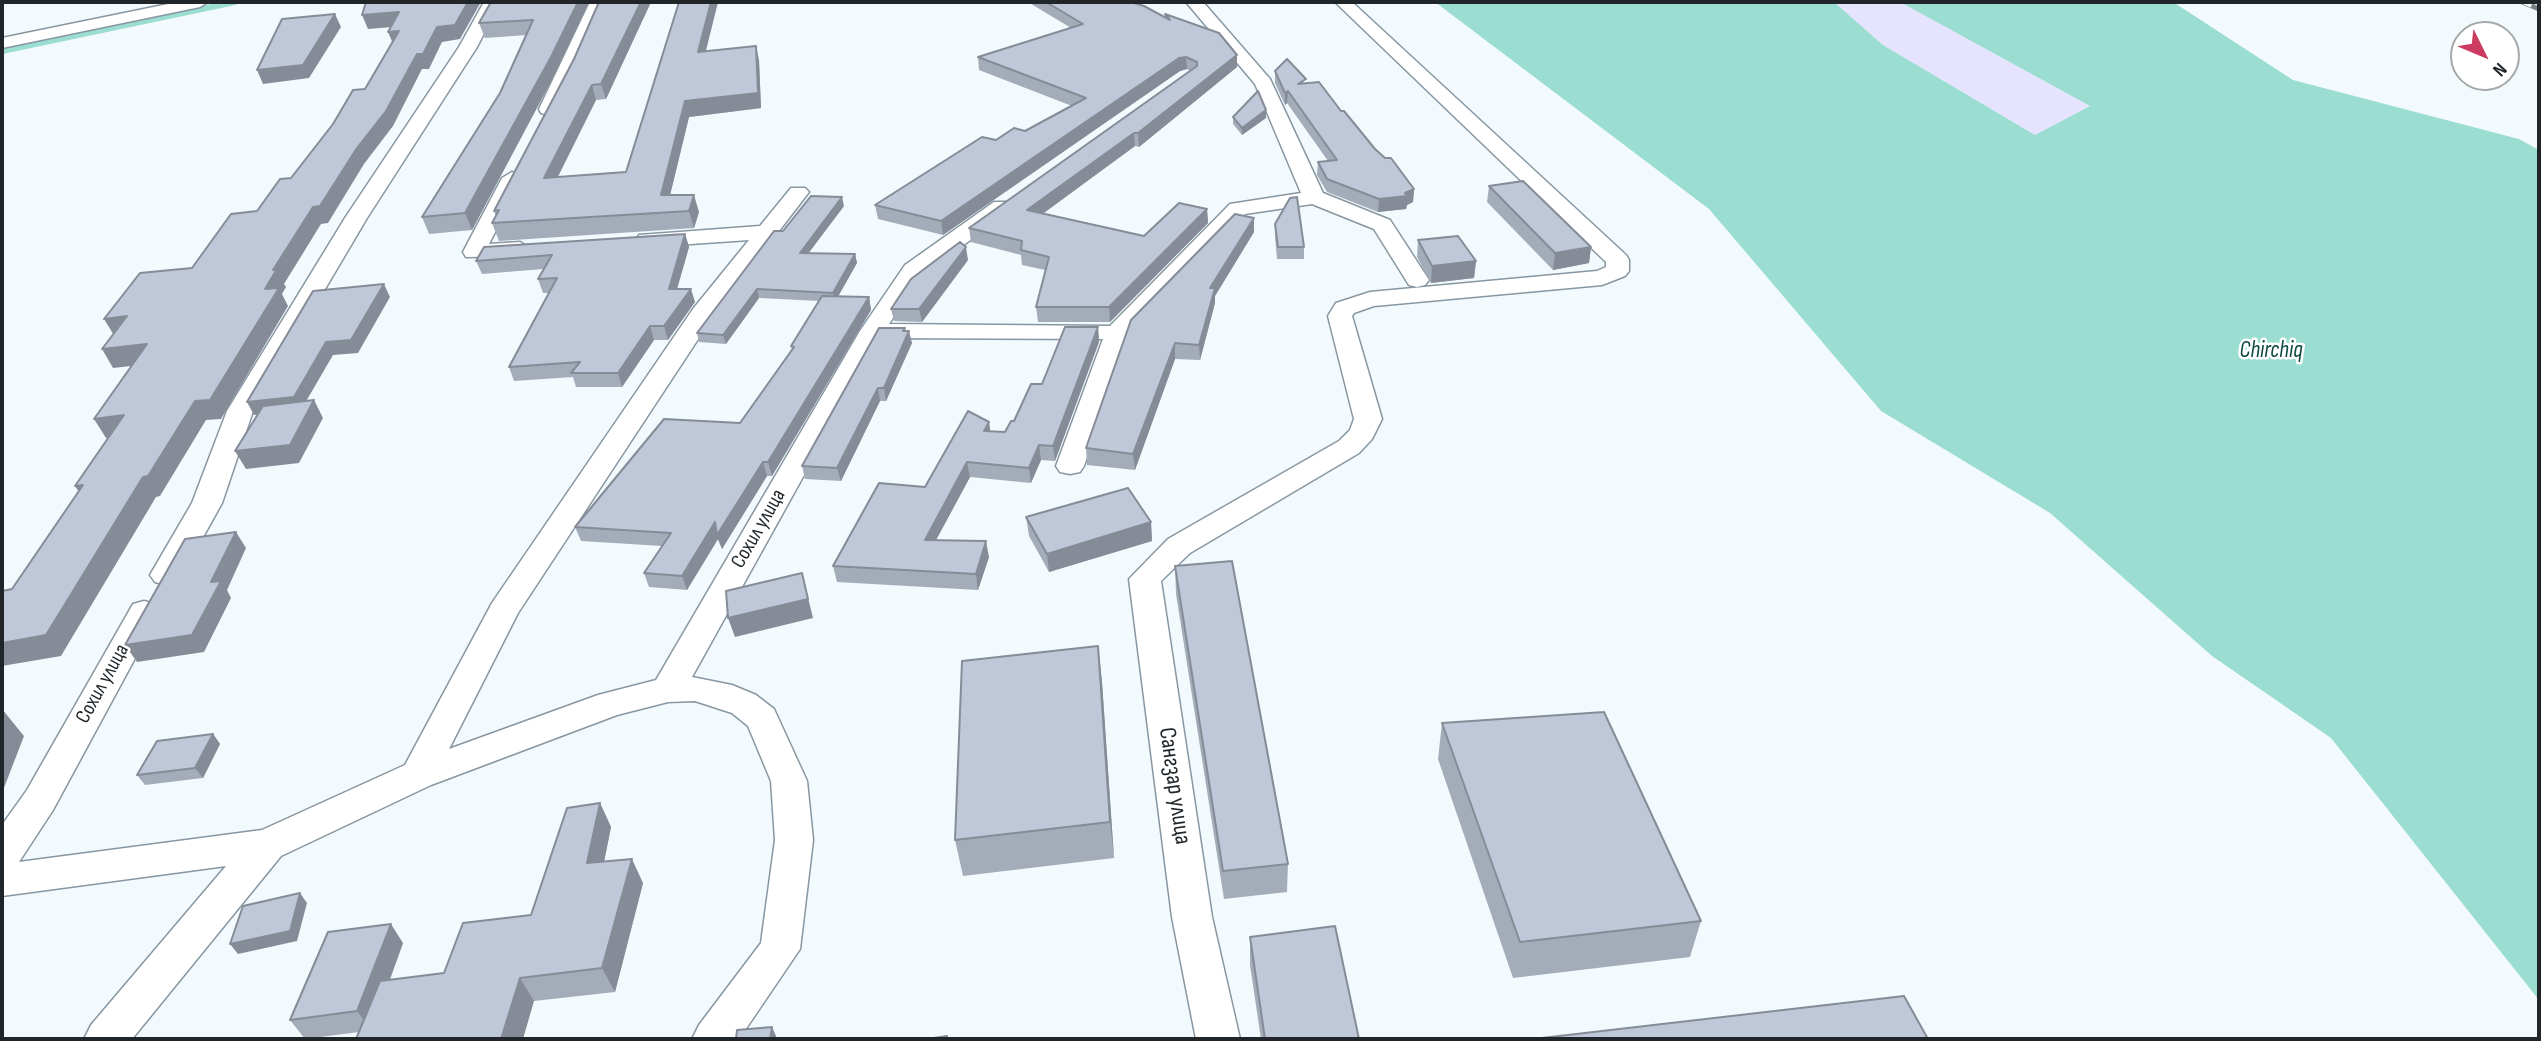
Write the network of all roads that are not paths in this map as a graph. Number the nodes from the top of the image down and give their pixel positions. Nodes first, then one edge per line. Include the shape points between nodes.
1 (200, 2) edge
2 (492, 2) edge
3 (598, 2) edge
4 (1194, 2) edge
5 (1342, 2) edge
6 (2, 43) edge
7 (536, 132) edge
8 (523, 156) edge
9 (1027, 190) edge
10 (798, 192) dead end
11 (1314, 197) junction
12 (768, 232) junction
13 (621, 242) edge
14 (541, 247) edge
15 (1416, 280) dead end
16 (872, 331) junction
17 (1118, 332) junction
18 (1070, 467) dead end
19 (668, 690) junction
20 (418, 775) junction
21 (267, 845) junction
22 (2, 855) edge
23 (2, 880) edge
24 (106, 1039) edge
25 (714, 1039) edge
26 (1217, 1039) edge

1 - 6 street
2 - 22 street, Сохил улица via 240,411 206,503 40,800
3 - 7 street
4 - 11 street via 1264,82
5 - 26 street, Сангзар улица via 1618,260 1617,271 1602,278 1370,299 1345,308 1339,316 1368,419 1362,433 1349,447 1179,546 1145,579 1192,917
8 - 14 street via 474,252
9 - 16 street, Сохил улица via 913,270
10 - 12 street
11 - 15 street via 1382,225
11 - 17 street via 1238,209
12 - 13 street
12 - 20 street via 702,314 503,611
16 - 17 street
16 - 19 street, Сохил улица
17 - 18 street
19 - 20 street via 561,720
19 - 25 street via 720,694 762,718 791,793 792,877 780,949
20 - 21 street
21 - 23 street
21 - 24 street

